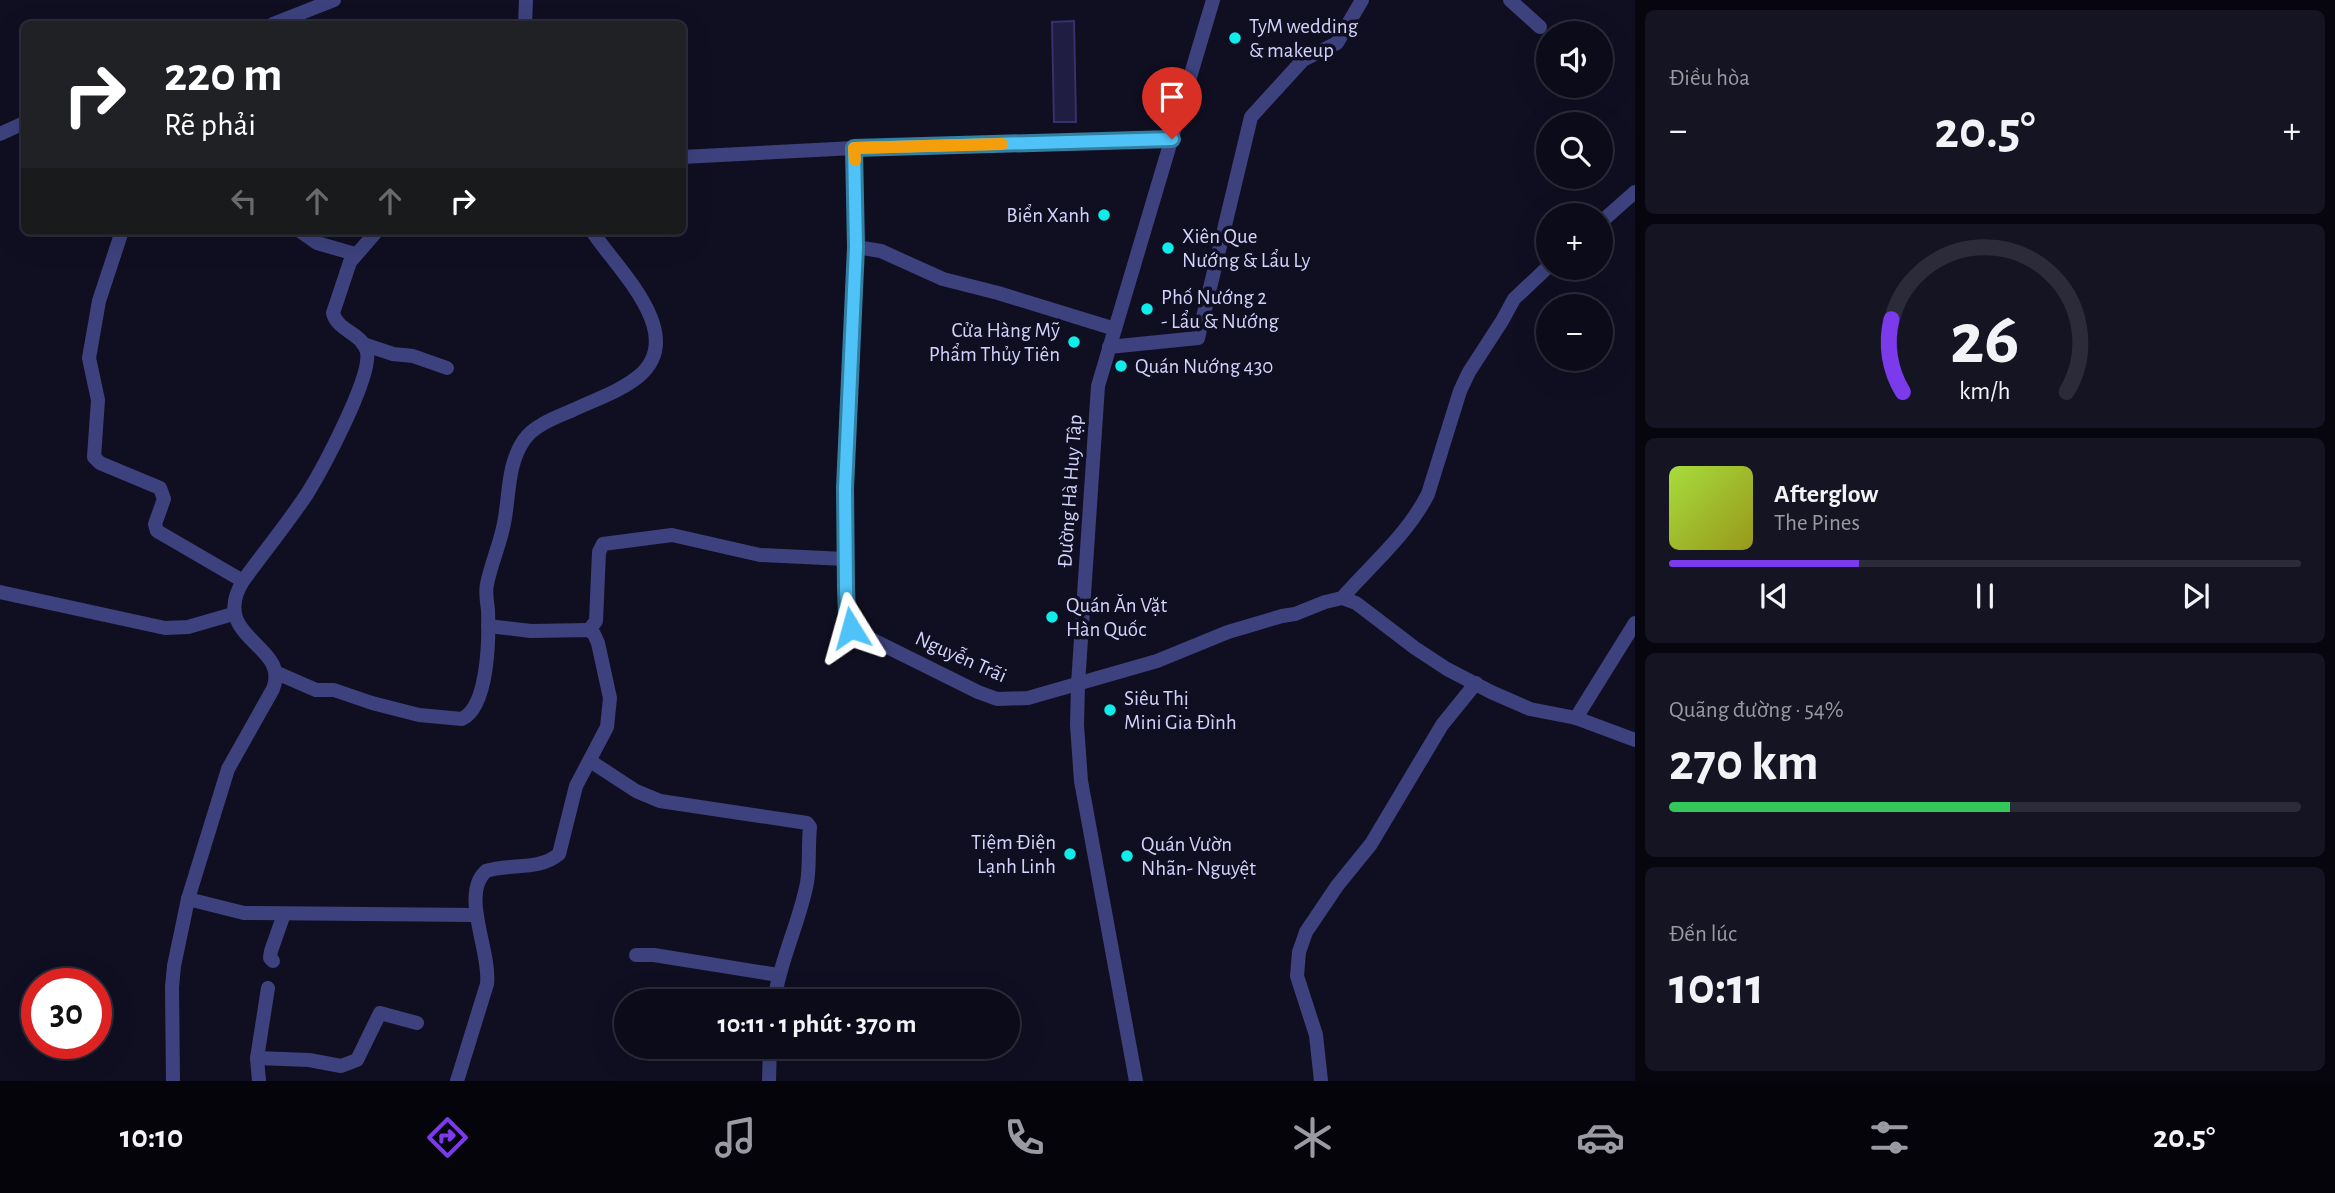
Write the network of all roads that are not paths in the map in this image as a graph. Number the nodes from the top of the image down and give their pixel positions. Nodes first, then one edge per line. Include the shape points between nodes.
1 (334, 0) edge
2 (526, 0) edge
3 (1213, 0) edge
4 (1362, 0) edge
5 (1510, 0) edge
6 (306, 18) edge
7 (525, 21) edge
8 (1536, 23) edge
9 (21, 124) edge
10 (0, 134) edge
11 (1172, 139) junction
12 (854, 148) junction
13 (686, 157) edge
14 (1635, 191) edge
15 (1613, 211) edge
16 (121, 235) edge
17 (306, 235) edge
18 (373, 235) edge
19 (595, 235) edge
20 (856, 247) junction
21 (355, 254) junction
22 (1536, 278) edge
23 (1115, 329) junction
24 (363, 344) junction
25 (1109, 347) junction
26 (447, 368) dead end
27 (845, 559) junction
28 (243, 581) junction
29 (0, 592) edge
30 (1342, 598) junction
31 (233, 614) junction
32 (1635, 622) edge
33 (488, 626) junction
34 (589, 629) junction
35 (277, 673) junction
36 (1476, 683) junction
37 (1078, 684) junction
38 (1576, 718) junction
39 (1635, 740) edge
40 (590, 761) junction
41 (188, 899) junction
42 (284, 914) junction
43 (476, 915) junction
44 (636, 955) dead end
45 (273, 961) dead end
46 (778, 975) junction
47 (268, 988) dead end
48 (776, 989) edge
49 (417, 1023) dead end
50 (257, 1058) junction
51 (770, 1059) edge
52 (173, 1081) edge
53 (260, 1081) edge
54 (457, 1081) edge
55 (769, 1081) edge
56 (1136, 1081) edge
57 (1321, 1081) edge

1 - 6 street
2 - 7 street
3 - 11 street, Đường Hà Huy Tập
4 - 25 street via 1336,43 1303,60 1251,117 1198,338
5 - 8 street
9 - 10 street
11 - 12 street
11 - 23 street, Đường Hà Huy Tập
12 - 13 street
12 - 20 street, Nguyễn Trãi
14 - 15 street
16 - 28 street via 99,301 90,351 97,400 94,457 160,488 164,499 157,531
17 - 21 street
18 - 21 street
19 - 33 street via 644,303 656,343 654,355 637,378 549,421 523,442 513,465 504,525 486,584
20 - 23 street via 881,251 943,279
20 - 27 street, Nguyễn Trãi
21 - 24 street via 345,271 334,313 338,323
22 - 30 street via 1514,299 1469,372 1422,507
23 - 25 street, Đường Hà Huy Tập
24 - 26 street
24 - 28 street via 366,369 345,420 307,494
25 - 37 street, Đường Hà Huy Tập via 1098,386
27 - 34 street via 760,555 672,535 603,544 596,621
27 - 37 street, Nguyễn Trãi via 847,614 856,632 997,699 1028,698
28 - 31 street
29 - 31 street via 165,628 188,627
30 - 36 street via 1356,603 1447,669
30 - 37 street, Nguyễn Trãi
31 - 35 street
32 - 38 street
33 - 34 street via 531,631
33 - 35 street via 479,696 462,719 411,713 334,690 316,690
34 - 40 street via 598,643 610,698 607,727
35 - 41 street via 273,689 228,769
36 - 38 street via 1520,705
36 - 57 street via 1442,725 1371,844 1306,933 1297,976 1316,1035
37 - 56 street, Đường Hà Huy Tập via 1082,781
38 - 39 street
40 - 43 street via 576,786 559,854 541,864 486,871 477,884
40 - 46 street via 660,801 807,823 807,880
41 - 42 street via 244,914
41 - 52 street via 173,976
42 - 43 street
42 - 45 street via 271,951
43 - 54 street via 487,984
44 - 46 street
46 - 48 street
47 - 50 street
49 - 50 street via 380,1013 357,1060 341,1066
50 - 53 street
51 - 55 street

